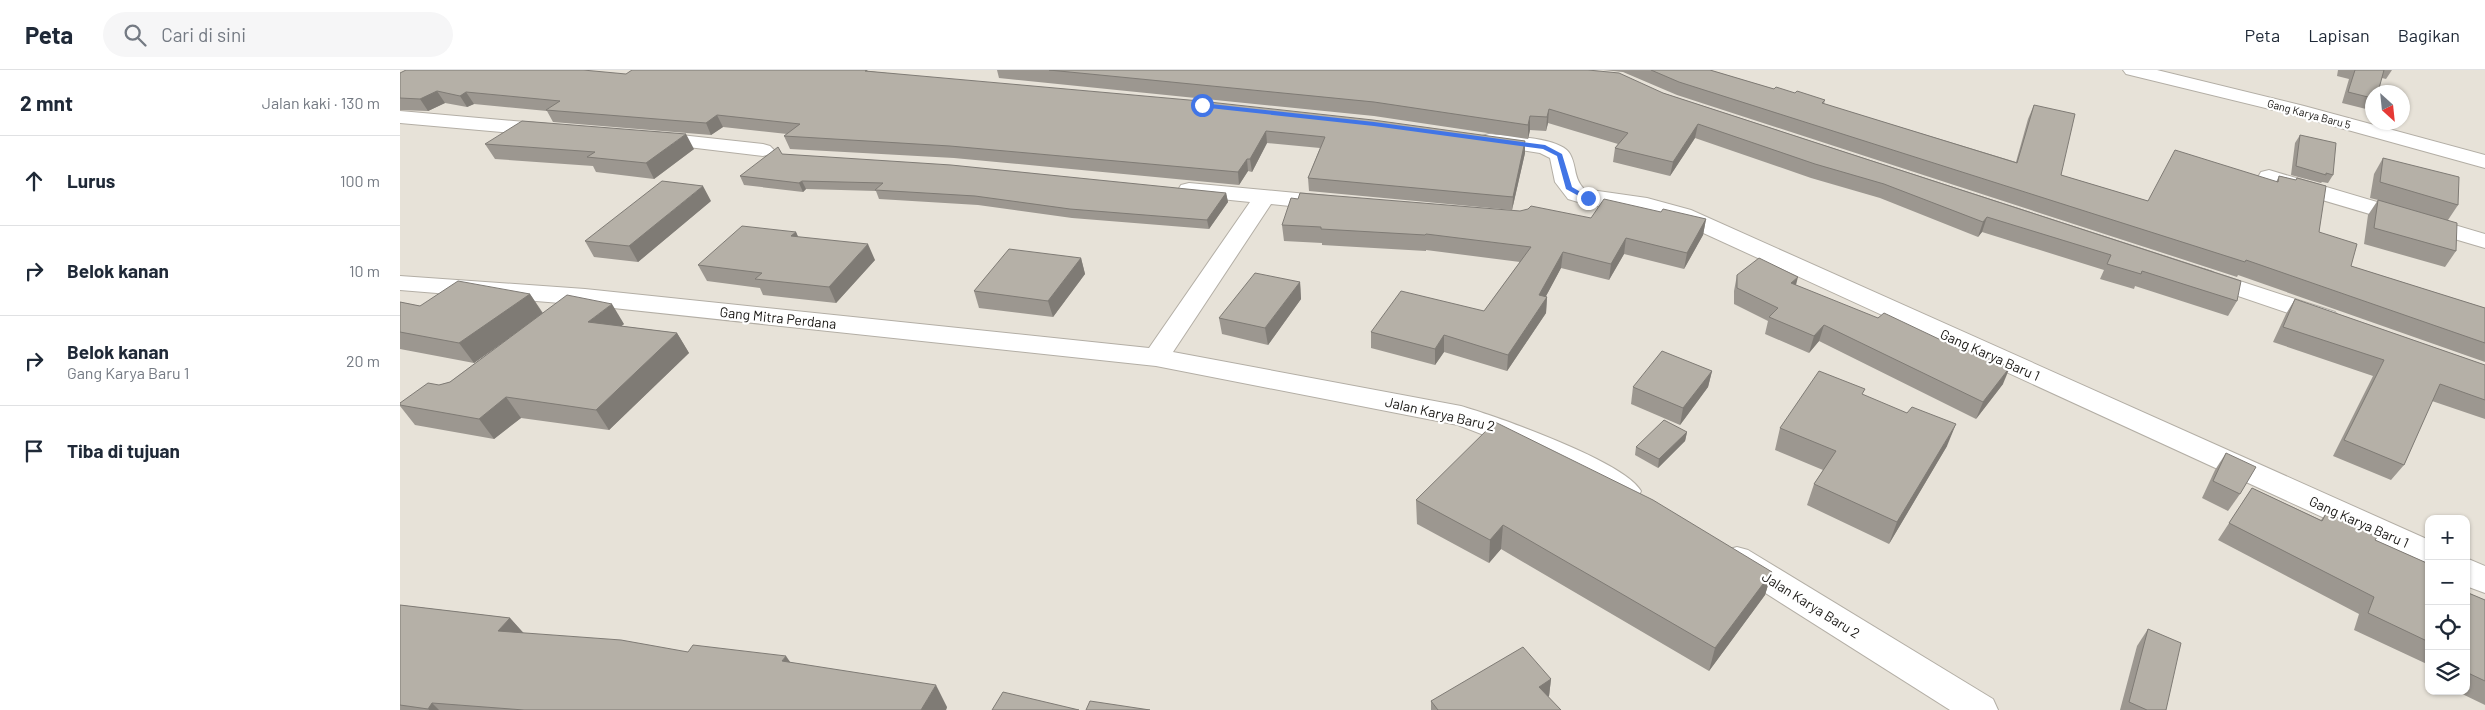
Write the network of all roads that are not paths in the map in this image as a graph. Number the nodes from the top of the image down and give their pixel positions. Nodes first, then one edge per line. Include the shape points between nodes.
1 (2133, 70) edge
2 (400, 117) edge
3 (569, 132) edge
4 (636, 137) edge
5 (1469, 137) edge
6 (763, 150) dead end
7 (2485, 162) edge
8 (2269, 177) edge
9 (1168, 188) edge
10 (1265, 197) junction
11 (1353, 205) edge
12 (2485, 241) edge
13 (2186, 270) edge
14 (400, 282) edge
15 (585, 297) junction
16 (554, 320) edge
17 (2345, 325) edge
18 (1156, 357) junction
19 (1654, 508) edge
20 (1712, 544) edge
21 (2425, 552) edge
22 (2470, 573) edge
23 (2485, 580) edge
24 (1980, 710) edge

1 - 7 street, Gang Karya Baru 5 via 2296,110
2 - 3 street
4 - 6 street
5 - 21 street, Gang Karya Baru 1 via 1553,155 1569,188 1576,194 1647,205 1683,215
8 - 12 street
9 - 10 street
10 - 11 street
10 - 18 street
13 - 17 street
14 - 15 street, Gang Mitra Perdana
15 - 16 street
15 - 18 street, Gang Mitra Perdana
18 - 19 street, Jalan Karya Baru 2 via 1461,416 1553,449
20 - 24 street, Jalan Karya Baru 2
22 - 23 street

